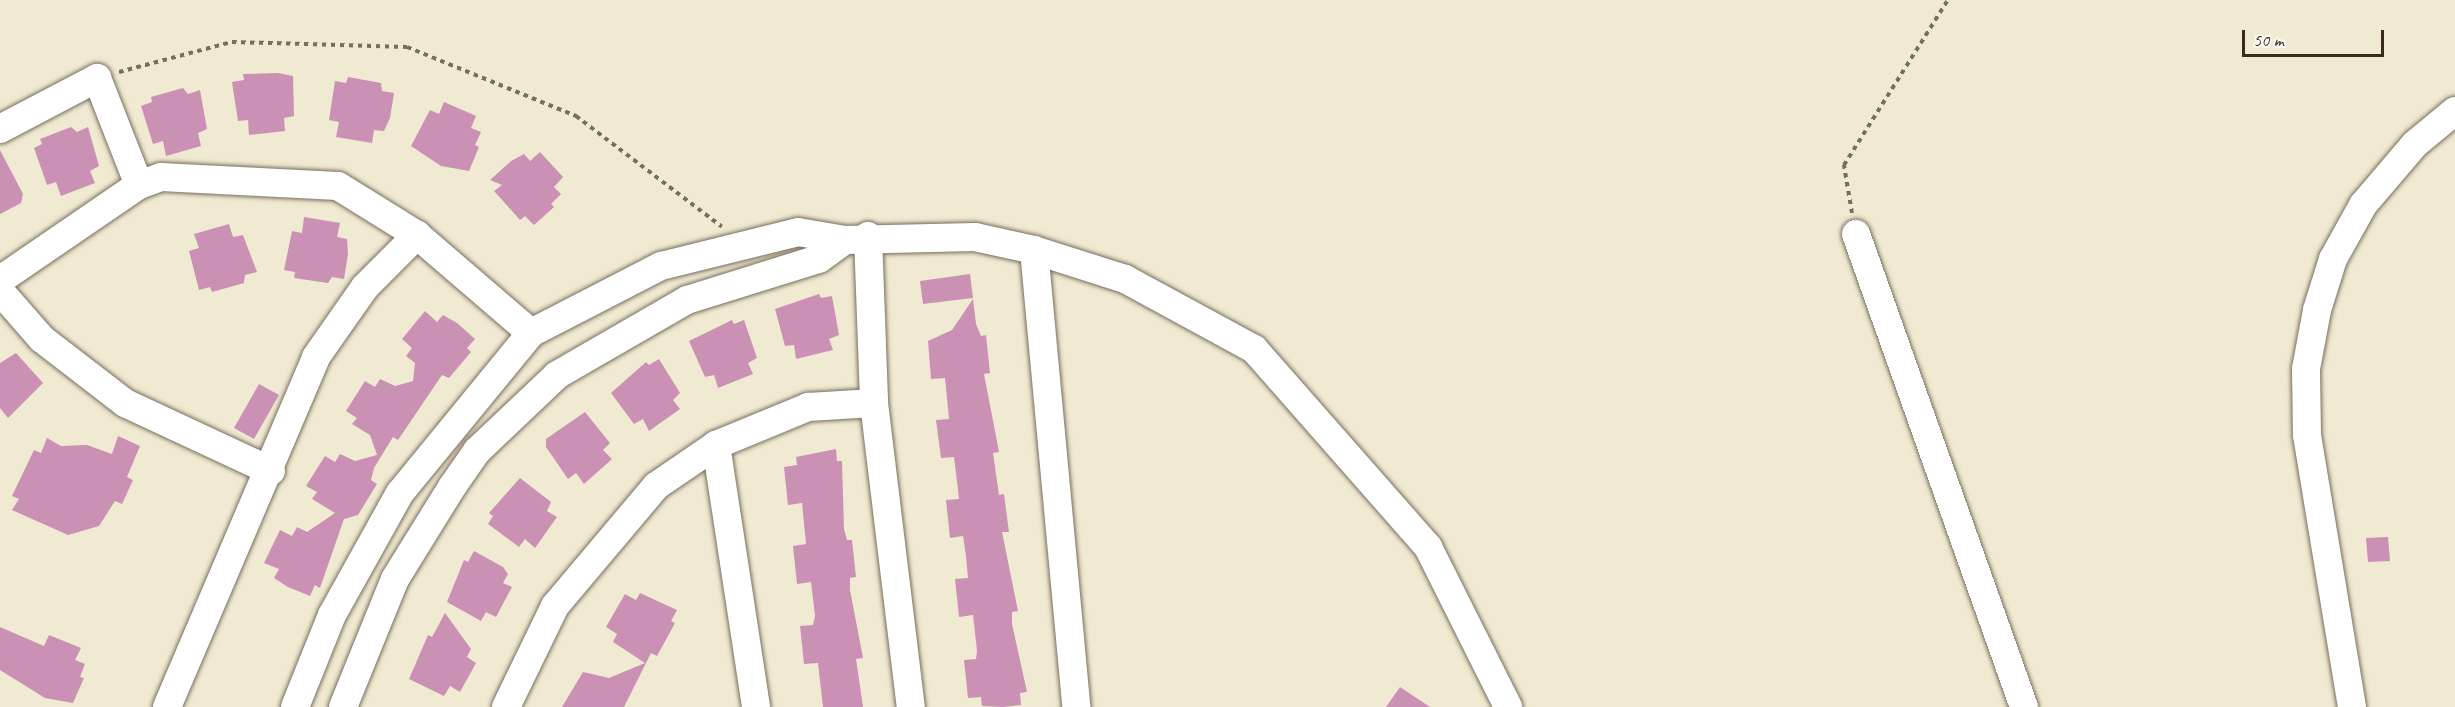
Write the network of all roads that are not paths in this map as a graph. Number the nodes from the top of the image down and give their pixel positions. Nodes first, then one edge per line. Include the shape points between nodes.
1 (2455, 111) edge
2 (0, 129) edge
3 (139, 185) junction
4 (417, 234) junction
5 (1856, 234) road end
6 (856, 238) junction
7 (1034, 250) junction
8 (0, 280) edge
9 (0, 291) edge
10 (531, 333) junction
11 (874, 403) junction
12 (716, 445) junction
13 (271, 471) junction
14 (379, 532) junction
15 (412, 554) junction
16 (167, 707) edge
17 (295, 707) edge
18 (344, 707) edge
19 (506, 707) edge
20 (756, 707) edge
21 (910, 707) edge
22 (1076, 707) edge
23 (1508, 707) edge
24 (2024, 707) edge
25 (2352, 707) edge

1 - 25 street via 2415,144 2363,205 2333,260 2316,310 2307,369 2307,435
2 - 3 street via 97,78
3 - 4 street via 161,177 338,186
3 - 8 street
4 - 10 street
4 - 13 street via 365,287 316,357
5 - 24 street
6 - 7 street via 975,237
6 - 10 street via 798,232 742,242 661,266
6 - 11 street
6 - 15 street via 819,259 687,300 557,375 477,451
7 - 22 street
7 - 23 street via 1125,279 1254,349 1428,548
9 - 13 street via 42,339 125,403
10 - 14 street via 400,493
11 - 12 street via 808,407
11 - 21 street
12 - 19 street via 656,486 555,606
12 - 20 street
13 - 16 street
14 - 15 street
14 - 17 street via 332,615
15 - 18 street via 395,579

